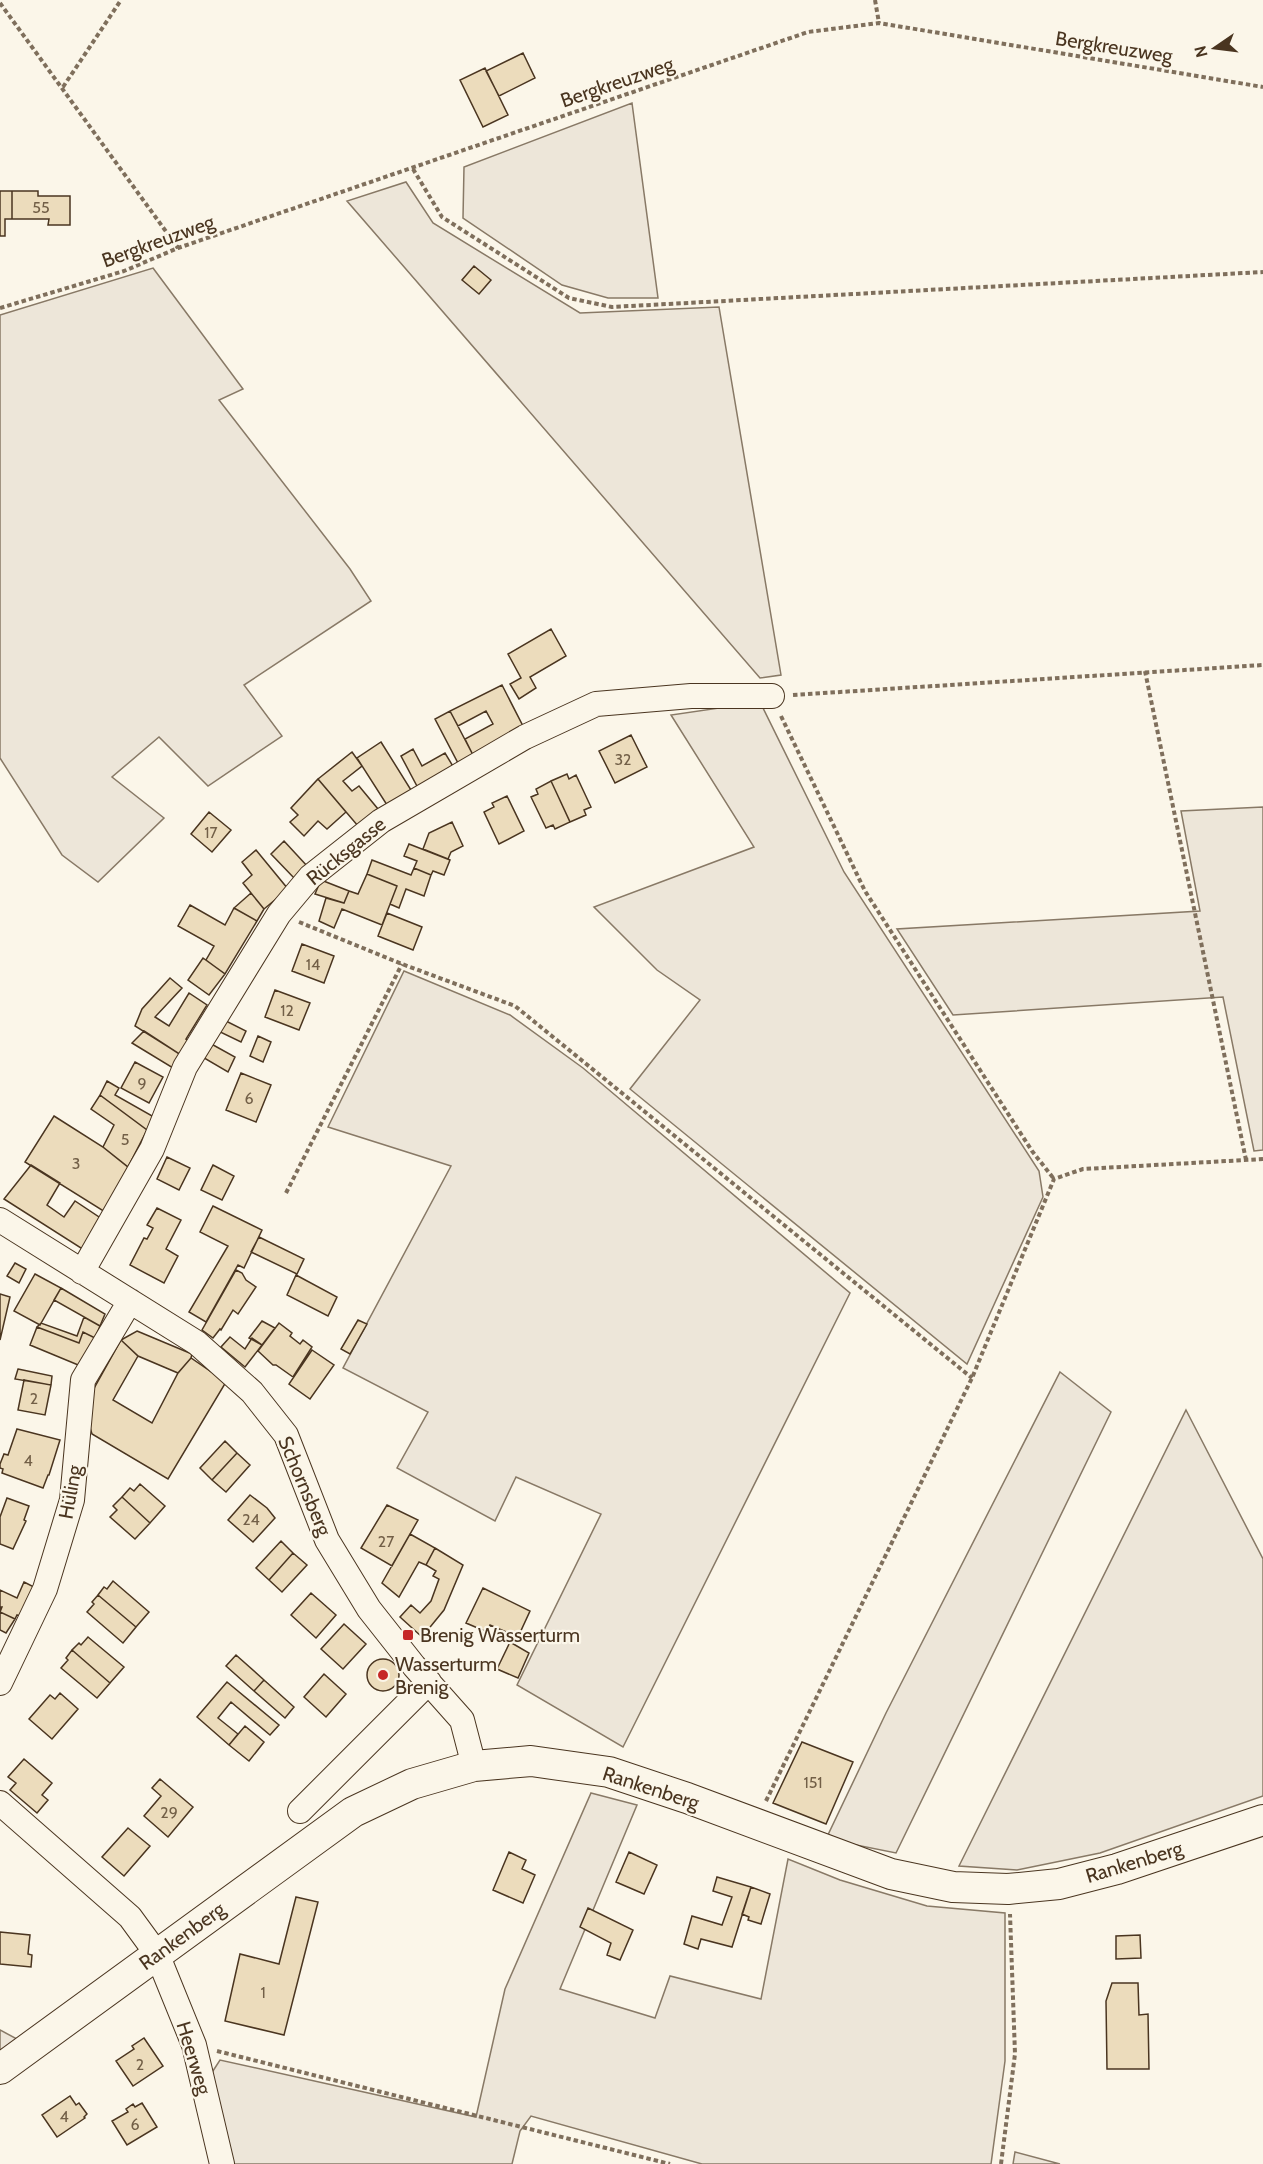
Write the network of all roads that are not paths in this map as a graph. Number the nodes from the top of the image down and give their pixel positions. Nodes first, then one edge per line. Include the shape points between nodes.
1 (771, 696) road end
2 (0, 1220) edge
3 (82, 1272) junction
4 (130, 1301) junction
5 (429, 1682) junction
6 (0, 1683) edge
7 (474, 1766) junction
8 (0, 1803) edge
9 (300, 1811) dead end
10 (1263, 1820) edge
11 (156, 1954) junction
12 (0, 2069) edge
13 (222, 2164) edge

1 - 3 street, Rücksgasse via 691,696 596,704 525,737 381,821 310,877 279,914 185,1067 152,1149
2 - 3 street, Schornsberg
3 - 4 street, Schornsberg
4 - 5 street, Schornsberg via 197,1343 252,1392 286,1435 327,1540 369,1609
4 - 6 street, Hüling via 83,1380 72,1500 45,1589
5 - 7 street, Schornsberg via 462,1720
5 - 9 street
7 - 10 main road, Rankenberg via 531,1761 609,1772 891,1874 953,1887 1008,1889 1059,1884 1117,1869
7 - 11 main road, Rankenberg via 412,1784 353,1812
8 - 11 street via 130,1917
11 - 12 main road, Rankenberg
11 - 13 street, Heerweg via 194,2045

